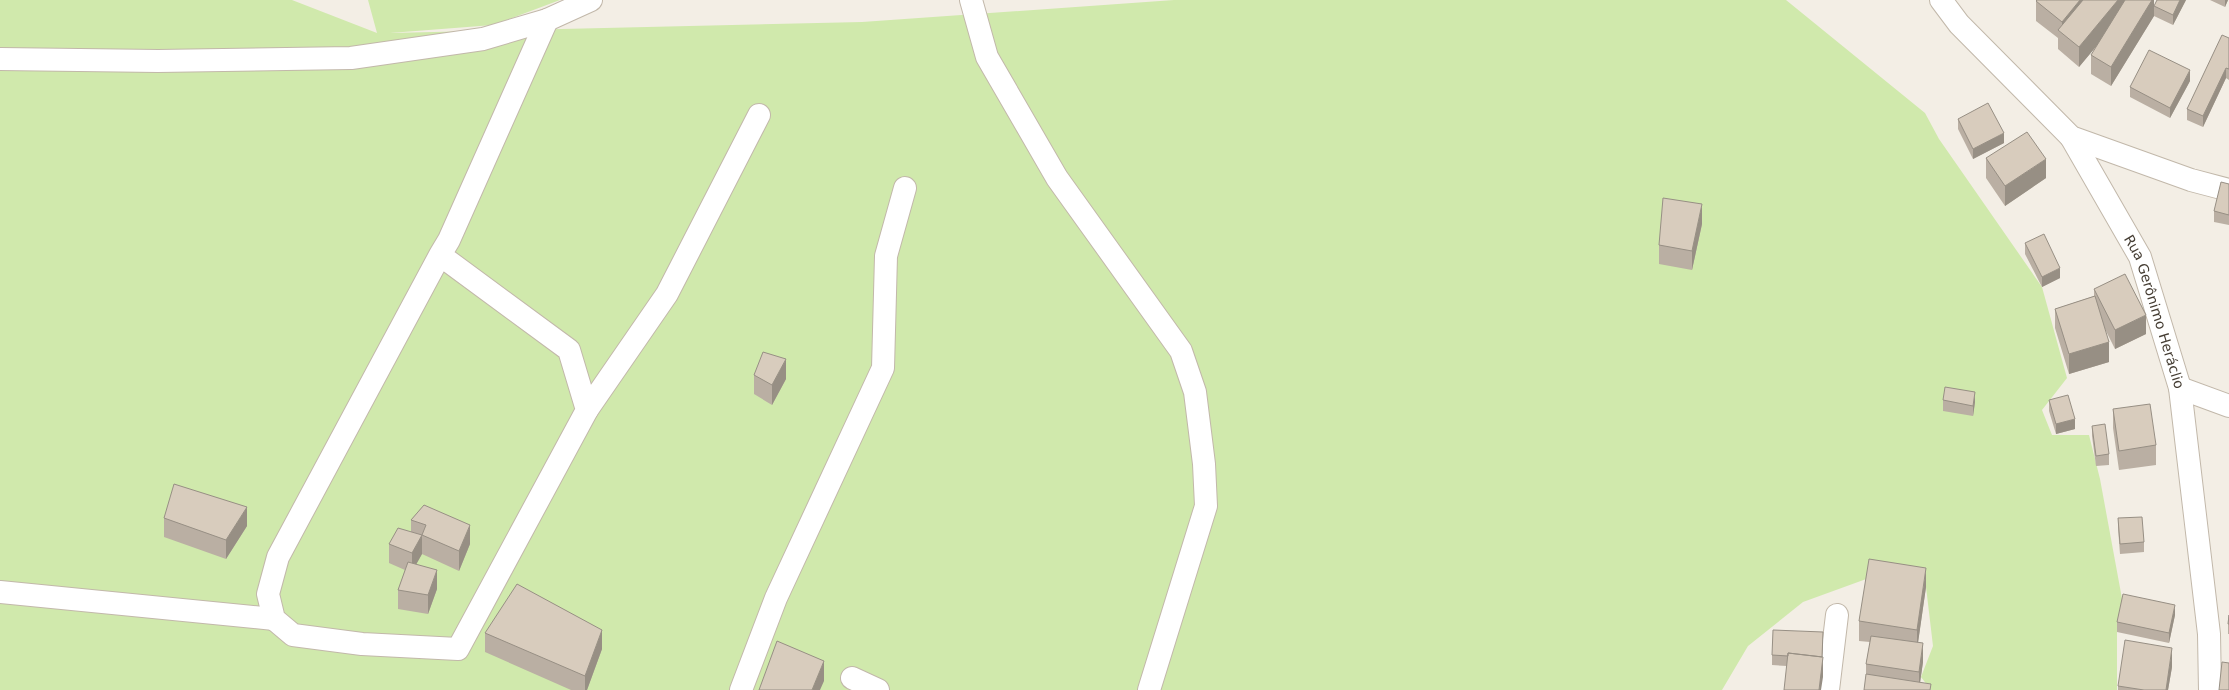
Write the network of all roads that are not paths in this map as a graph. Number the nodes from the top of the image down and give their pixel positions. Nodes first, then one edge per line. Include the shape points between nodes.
1 (592, 0) edge
2 (971, 0) edge
3 (1941, 0) edge
4 (547, 20) junction
5 (0, 59) edge
6 (758, 115) dead end
7 (2071, 137) junction
8 (905, 188) dead end
9 (2229, 190) edge
10 (440, 255) junction
11 (2180, 388) junction
12 (2229, 406) edge
13 (587, 410) junction
14 (0, 592) edge
15 (1837, 615) dead end
16 (274, 620) junction
17 (852, 678) dead end
18 (741, 690) edge
19 (878, 690) edge
20 (1149, 690) edge
21 (1828, 690) edge
22 (2210, 690) edge

1 - 4 street
2 - 20 street via 987,57 1057,178 1181,351 1195,392 1204,464 1206,506
3 - 7 street, Rua Gerônimo Heráclio via 1959,24
4 - 5 street via 483,38 351,58 158,61
4 - 10 street
6 - 13 street via 667,294
7 - 9 street via 2191,180
7 - 11 street, Rua Gerônimo Heráclio via 2140,257
8 - 18 street via 886,256 883,368 776,598
10 - 13 street via 569,350
10 - 16 street via 278,557 268,594
11 - 12 street
11 - 22 street, Rua Gerônimo Heráclio via 2209,634
13 - 16 street via 458,649 362,644 293,635
14 - 16 street
15 - 21 street
17 - 19 street

